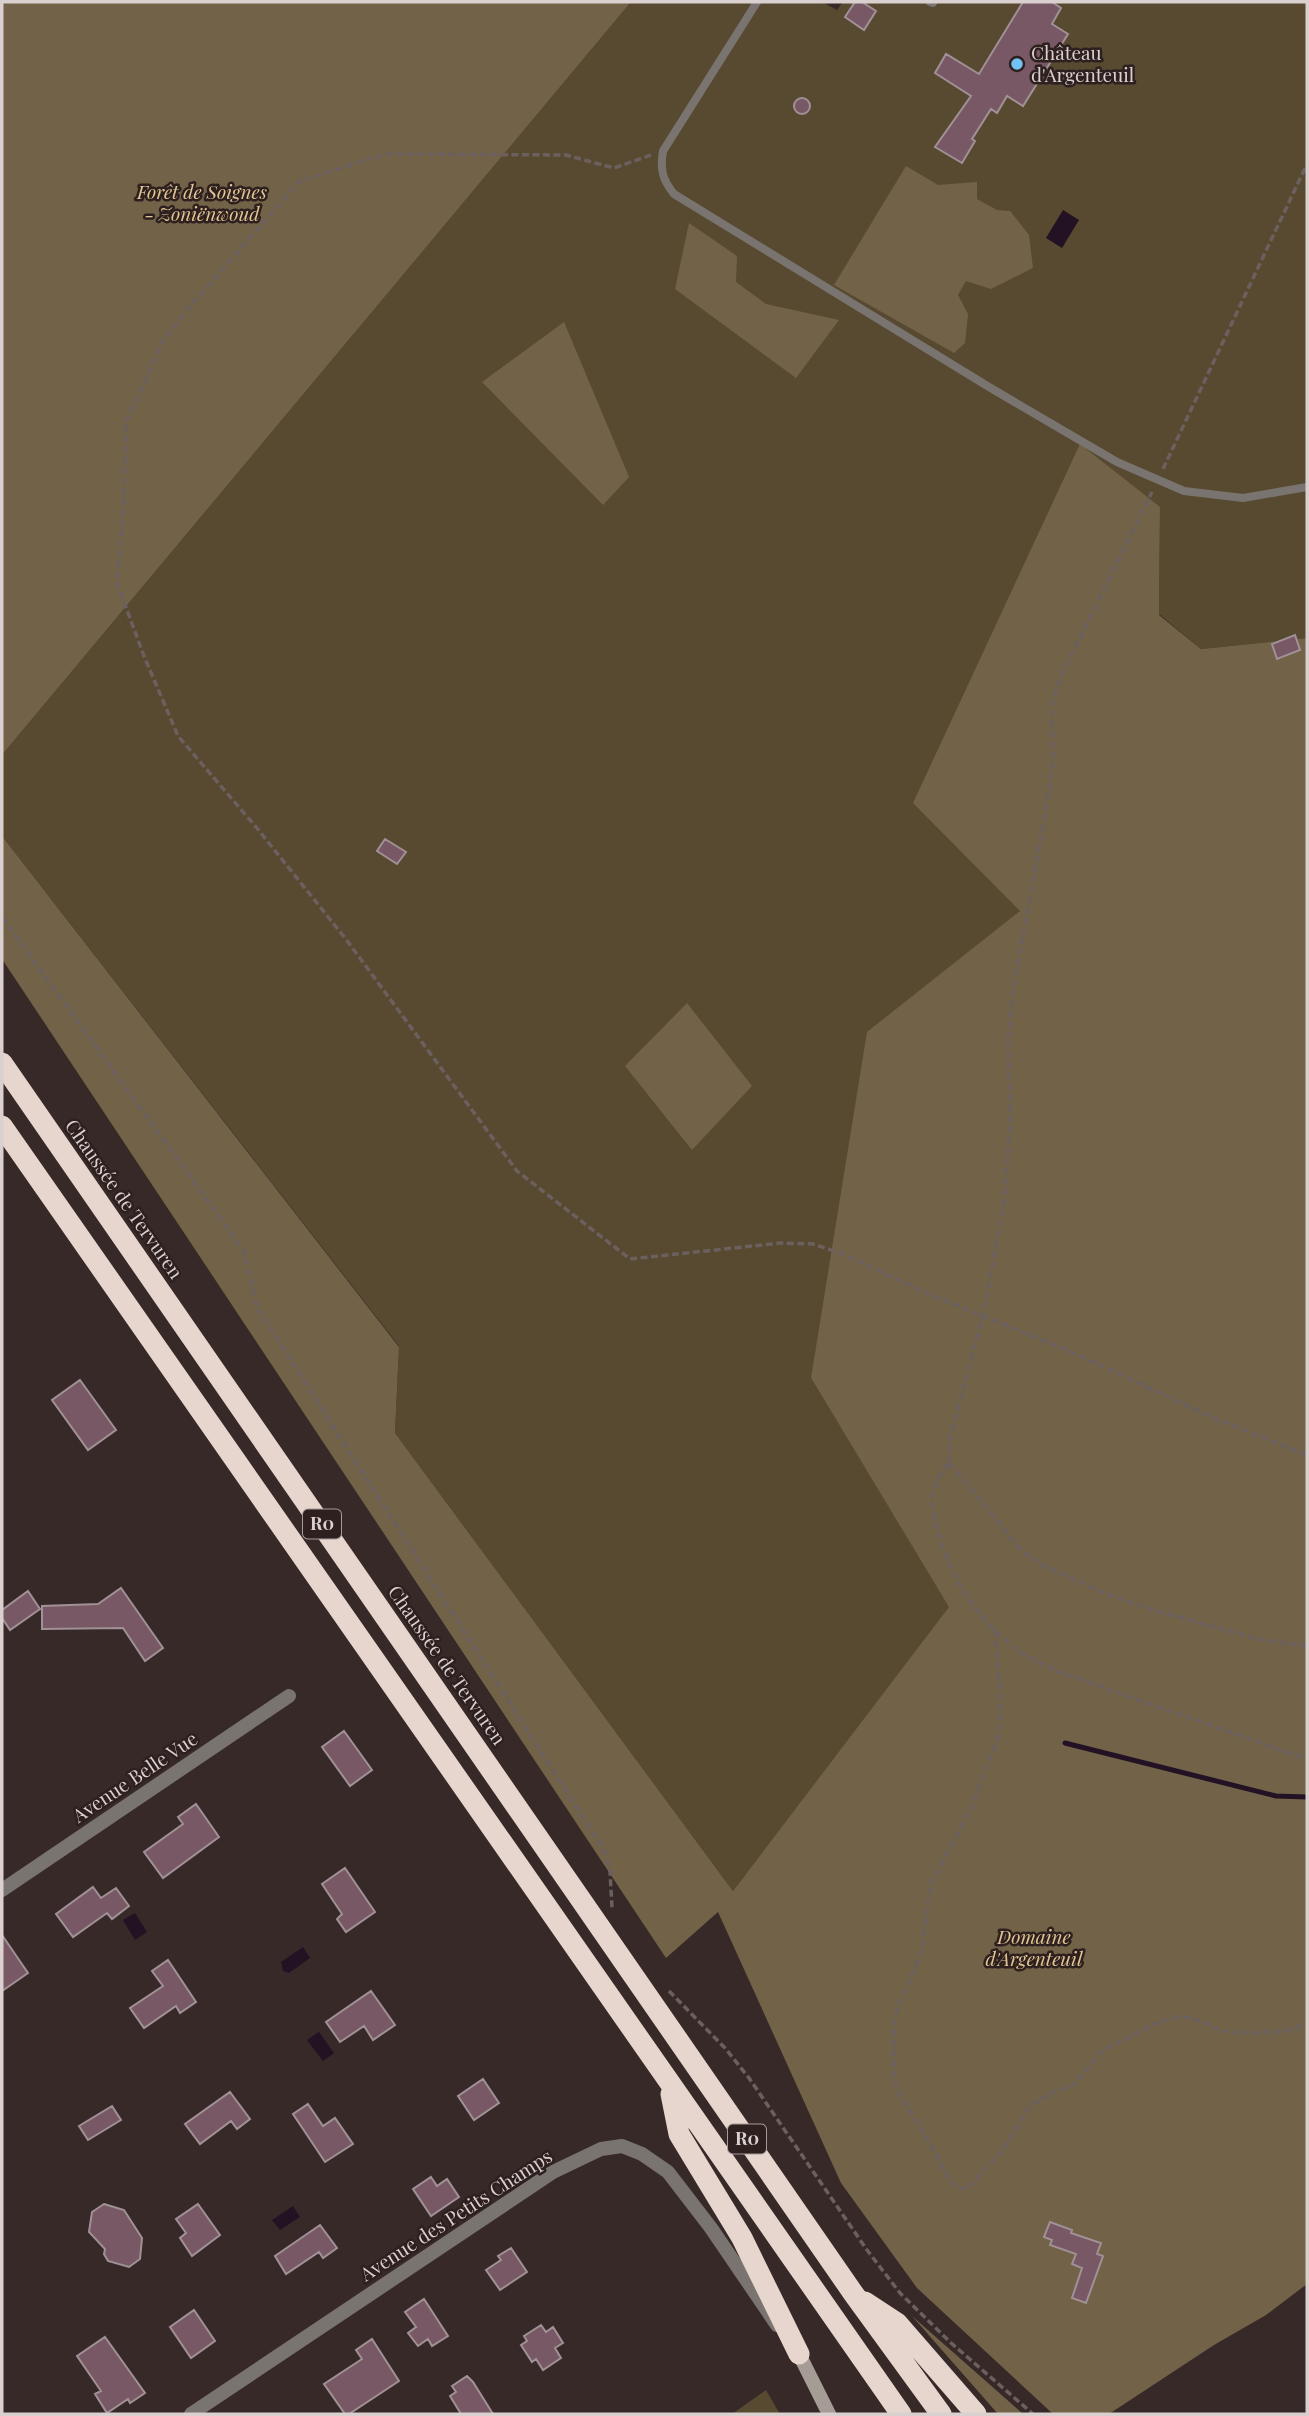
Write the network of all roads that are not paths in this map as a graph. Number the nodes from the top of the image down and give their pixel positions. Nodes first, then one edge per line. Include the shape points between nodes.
1 (757, 2) edge
2 (1307, 486) edge
3 (2, 1063) edge
4 (2, 1126) edge
5 (289, 1696) dead end
6 (2, 1890) edge
7 (669, 2085) junction
8 (853, 2293) junction
9 (799, 2354) junction
10 (191, 2414) edge
11 (829, 2414) edge
12 (901, 2414) edge
13 (941, 2414) edge
14 (976, 2414) edge

1 - 2 lane via 663,150 660,167 674,194 1117,462 1184,491 1243,498
3 - 8 highway, Chaussée de Tervuren / R0
4 - 7 highway, R0
5 - 6 street, Avenue Belle Vue
7 - 9 highway via 679,2134 742,2238
7 - 12 highway, R0
8 - 13 highway, R0
8 - 14 highway via 897,2323
9 - 10 street, Avenue des Petits Champs via 668,2172 622,2146 601,2149 553,2172
9 - 11 street

